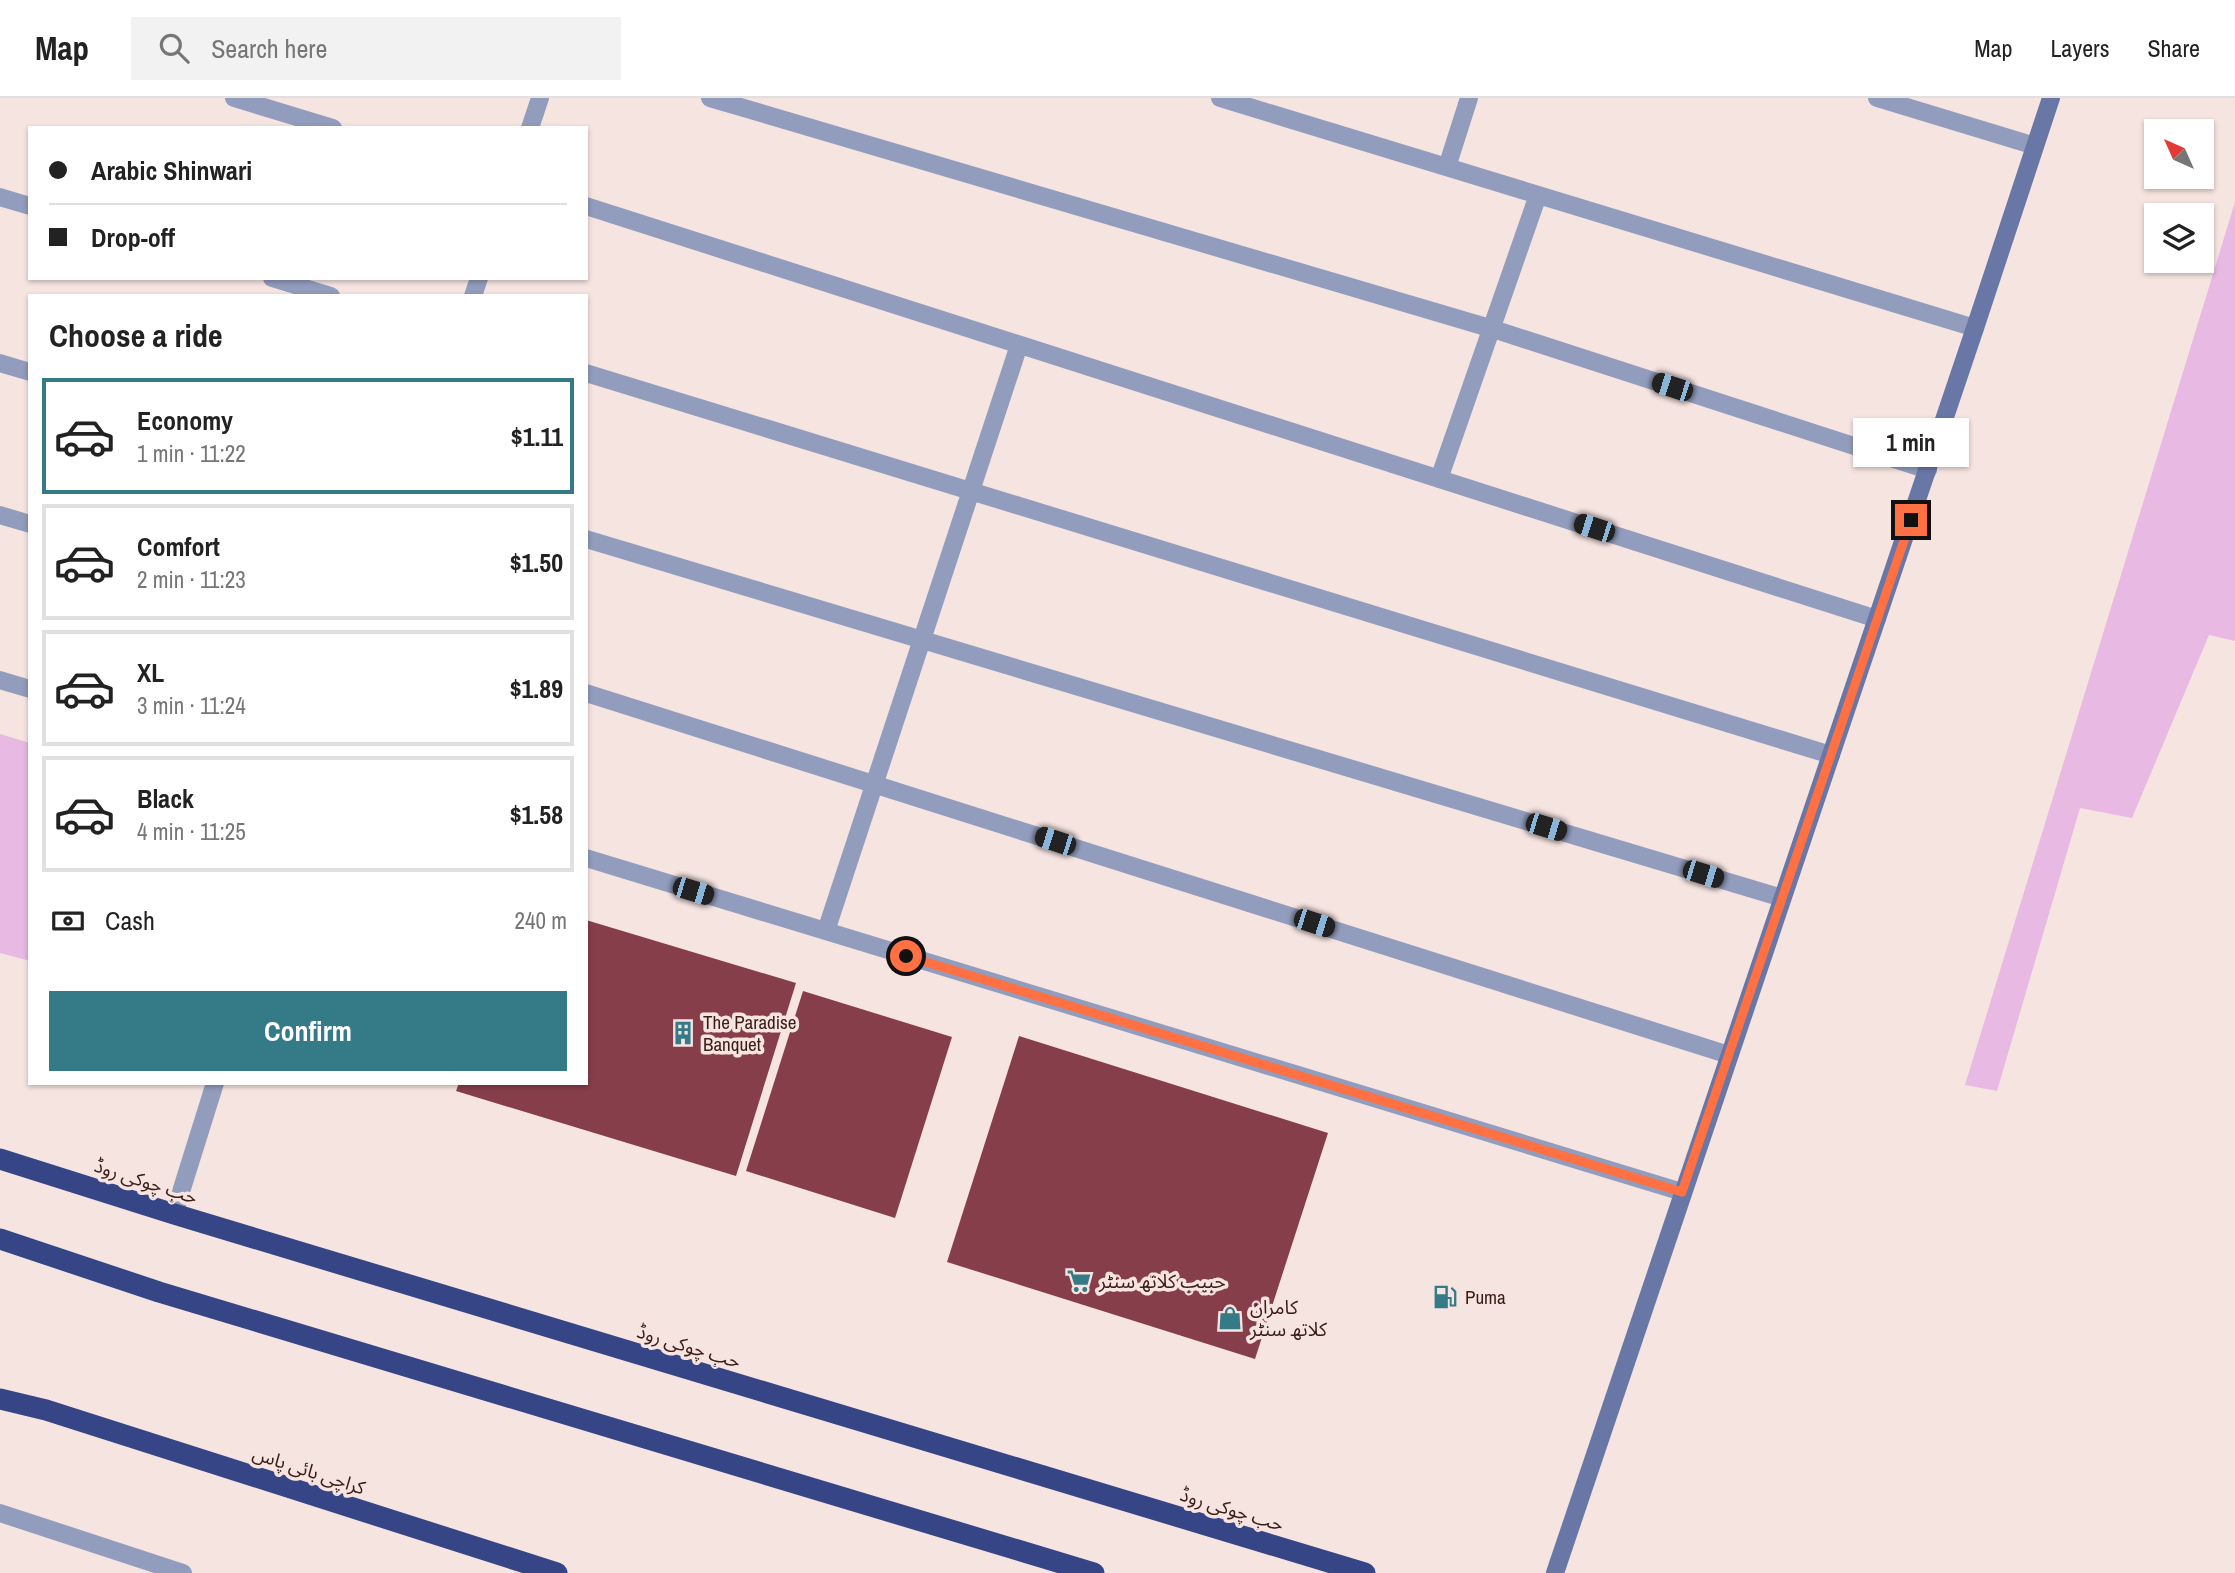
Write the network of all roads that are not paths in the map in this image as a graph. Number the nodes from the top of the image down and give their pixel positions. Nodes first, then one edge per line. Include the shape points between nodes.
1 (234, 98) edge
2 (540, 98) edge
3 (710, 98) edge
4 (1220, 98) edge
5 (1469, 98) edge
6 (1877, 98) edge
7 (2051, 98) edge
8 (326, 126) edge
9 (531, 126) edge
10 (2035, 146) junction
11 (1447, 167) junction
12 (1538, 195) junction
13 (0, 197) edge
14 (28, 205) edge
15 (588, 207) edge
16 (279, 280) edge
17 (324, 294) edge
18 (1975, 328) junction
19 (1493, 329) junction
20 (1019, 345) junction
21 (0, 363) edge
22 (28, 371) edge
23 (588, 374) edge
24 (1927, 470) junction
25 (1439, 479) junction
26 (970, 491) junction
27 (0, 515) edge
28 (28, 523) edge
29 (588, 540) edge
30 (1877, 619) junction
31 (921, 639) junction
32 (0, 680) edge
33 (28, 688) edge
34 (588, 694) edge
35 (1830, 755) junction
36 (874, 784) junction
37 (588, 859) edge
38 (1782, 898) junction
39 (826, 931) junction
40 (1729, 1055) junction
41 (214, 1085) edge
42 (0, 1159) edge
43 (1682, 1192) junction
44 (174, 1214) junction
45 (0, 1239) edge
46 (0, 1387) edge
47 (0, 1399) edge
48 (46, 1410) junction
49 (0, 1513) edge
50 (183, 1573) edge
51 (557, 1573) edge
52 (1094, 1573) edge
53 (1366, 1573) edge
54 (1555, 1573) edge

1 - 8 street
2 - 9 street
3 - 19 street
4 - 11 street
5 - 11 street
6 - 10 street
7 - 10 street
10 - 18 street
11 - 12 street
12 - 18 street
12 - 19 street
13 - 14 street
15 - 20 street
16 - 17 street
18 - 24 street
19 - 24 street
19 - 25 street
20 - 25 street
20 - 26 street
21 - 22 street
23 - 26 street
24 - 30 street
25 - 30 street
26 - 31 street
26 - 35 street
27 - 28 street
29 - 31 street
30 - 35 street
31 - 36 street
31 - 38 street
32 - 33 street
34 - 36 street
35 - 38 street
36 - 39 street
36 - 40 street
37 - 39 street
38 - 40 street
39 - 43 street
40 - 43 street
41 - 44 street
42 - 44 highway, حب چوکی روڈ
43 - 54 street
44 - 53 highway, حب چوکی روڈ
45 - 52 highway via 159,1293
46 - 48 highway, کراچی بائی پاس
47 - 48 highway, کراچی بائی پاس
48 - 51 highway, کراچی بائی پاس
49 - 50 street

